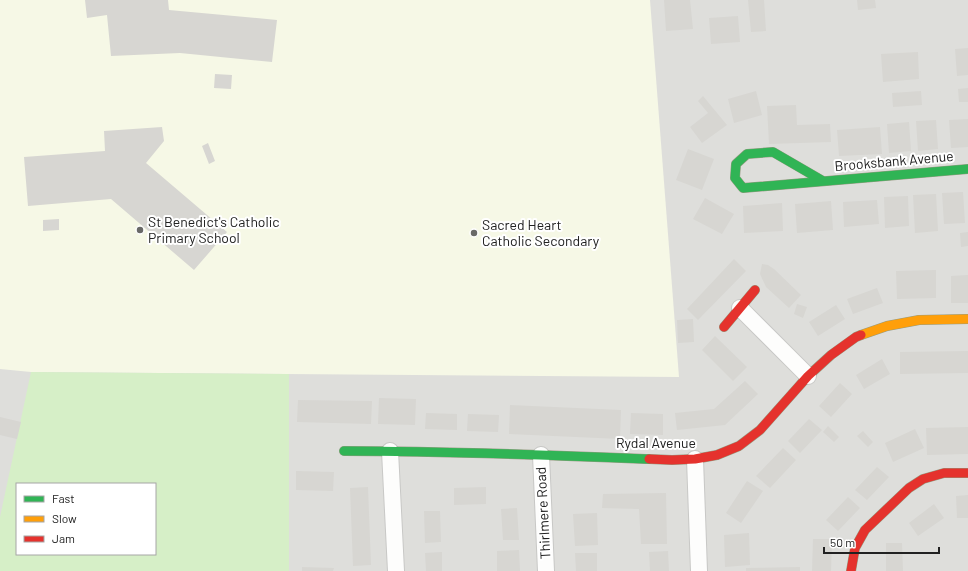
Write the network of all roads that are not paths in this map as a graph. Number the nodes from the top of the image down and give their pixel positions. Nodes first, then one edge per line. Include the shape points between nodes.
1 (968, 169) edge
2 (823, 181) junction
3 (755, 290) dead end
4 (740, 308) junction
5 (968, 319) edge
6 (724, 327) dead end
7 (808, 376) junction
8 (344, 451) dead end
9 (390, 451) junction
10 (541, 455) junction
11 (695, 459) junction
12 (968, 473) edge
13 (396, 571) edge
14 (546, 571) edge
15 (699, 571) edge
16 (851, 571) edge

1 - 2 street, Brooksbank Avenue
2 - 2 street, Brooksbank Avenue via 743,188 735,178 736,164 747,154 773,152
3 - 4 street
4 - 6 street
4 - 7 street
5 - 7 street, Rydal Avenue via 919,320 887,326 856,337
7 - 11 street, Rydal Avenue via 760,430 739,446 717,455
8 - 9 street, Rydal Avenue
9 - 10 street, Rydal Avenue
9 - 13 street
10 - 11 street, Rydal Avenue
10 - 14 street, Thirlmere Road
11 - 15 street
12 - 16 street via 944,473 923,479 909,488 865,530 855,548

